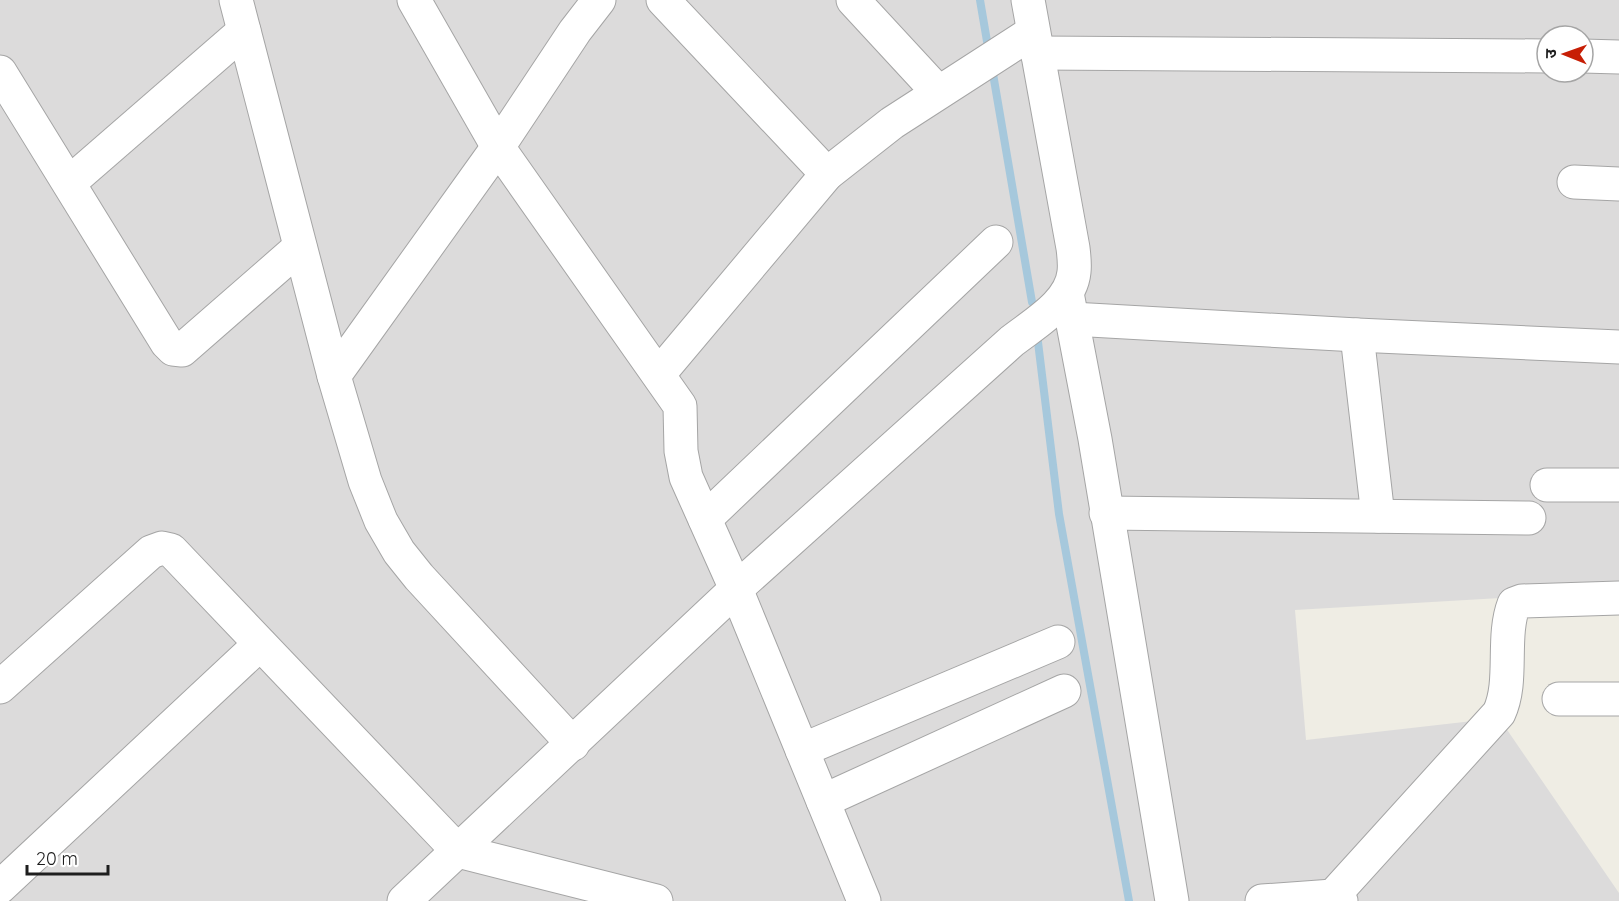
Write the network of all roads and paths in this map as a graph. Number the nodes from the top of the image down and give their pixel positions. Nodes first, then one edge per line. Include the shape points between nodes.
1 (414, 0) edge
2 (599, 0) edge
3 (663, 0) edge
4 (853, 0) edge
5 (1028, 0) edge
6 (240, 15) edge
7 (1035, 42) junction
8 (1535, 56) edge
9 (1595, 56) edge
10 (1619, 57) edge
11 (0, 72) edge
12 (938, 92) junction
13 (498, 147) junction
14 (827, 174) junction
15 (1574, 182) dead end
16 (69, 183) junction
17 (1619, 184) edge
18 (996, 242) dead end
19 (300, 247) junction
20 (1070, 306) junction
21 (1357, 335) junction
22 (1619, 346) edge
23 (658, 374) junction
24 (334, 376) junction
25 (1547, 485) dead end
26 (1619, 486) edge
27 (1106, 513) junction
28 (1378, 516) junction
29 (1529, 518) dead end
30 (705, 519) junction
31 (736, 589) junction
32 (1619, 598) edge
33 (1058, 642) dead end
34 (260, 644) junction
35 (0, 687) edge
36 (1064, 691) dead end
37 (1559, 699) dead end
38 (1619, 699) edge
39 (573, 744) junction
40 (802, 750) junction
41 (823, 801) junction
42 (458, 850) junction
43 (0, 887) edge
44 (1337, 899) edge
45 (404, 901) edge
46 (656, 901) edge
47 (864, 901) edge
48 (1172, 901) edge
49 (1262, 901) edge

1 - 13 street
2 - 13 street
3 - 14 street
4 - 12 street
5 - 7 street
6 - 16 street
6 - 19 street
7 - 8 street
7 - 12 street
7 - 20 street via 1073,248
9 - 10 street
11 - 16 street
12 - 14 street
13 - 23 street
13 - 24 street
14 - 23 street
15 - 17 street
16 - 19 street via 173,349 182,350
18 - 30 street
19 - 24 street
20 - 21 street
20 - 27 street
20 - 31 street via 1053,308 1012,341
21 - 22 street
21 - 28 street
23 - 30 street via 680,406 682,464
24 - 39 street via 365,481 399,552 418,578
25 - 26 street
27 - 28 street
27 - 48 street
28 - 29 street
30 - 31 street
31 - 39 street
31 - 40 street
32 - 44 street via 1514,604 1499,713
33 - 40 street
34 - 35 street via 171,550 162,548 151,552
34 - 42 street
34 - 43 street
36 - 41 street
37 - 38 street
39 - 42 street
40 - 41 street
41 - 47 street
42 - 45 street
42 - 46 street
44 - 49 street

